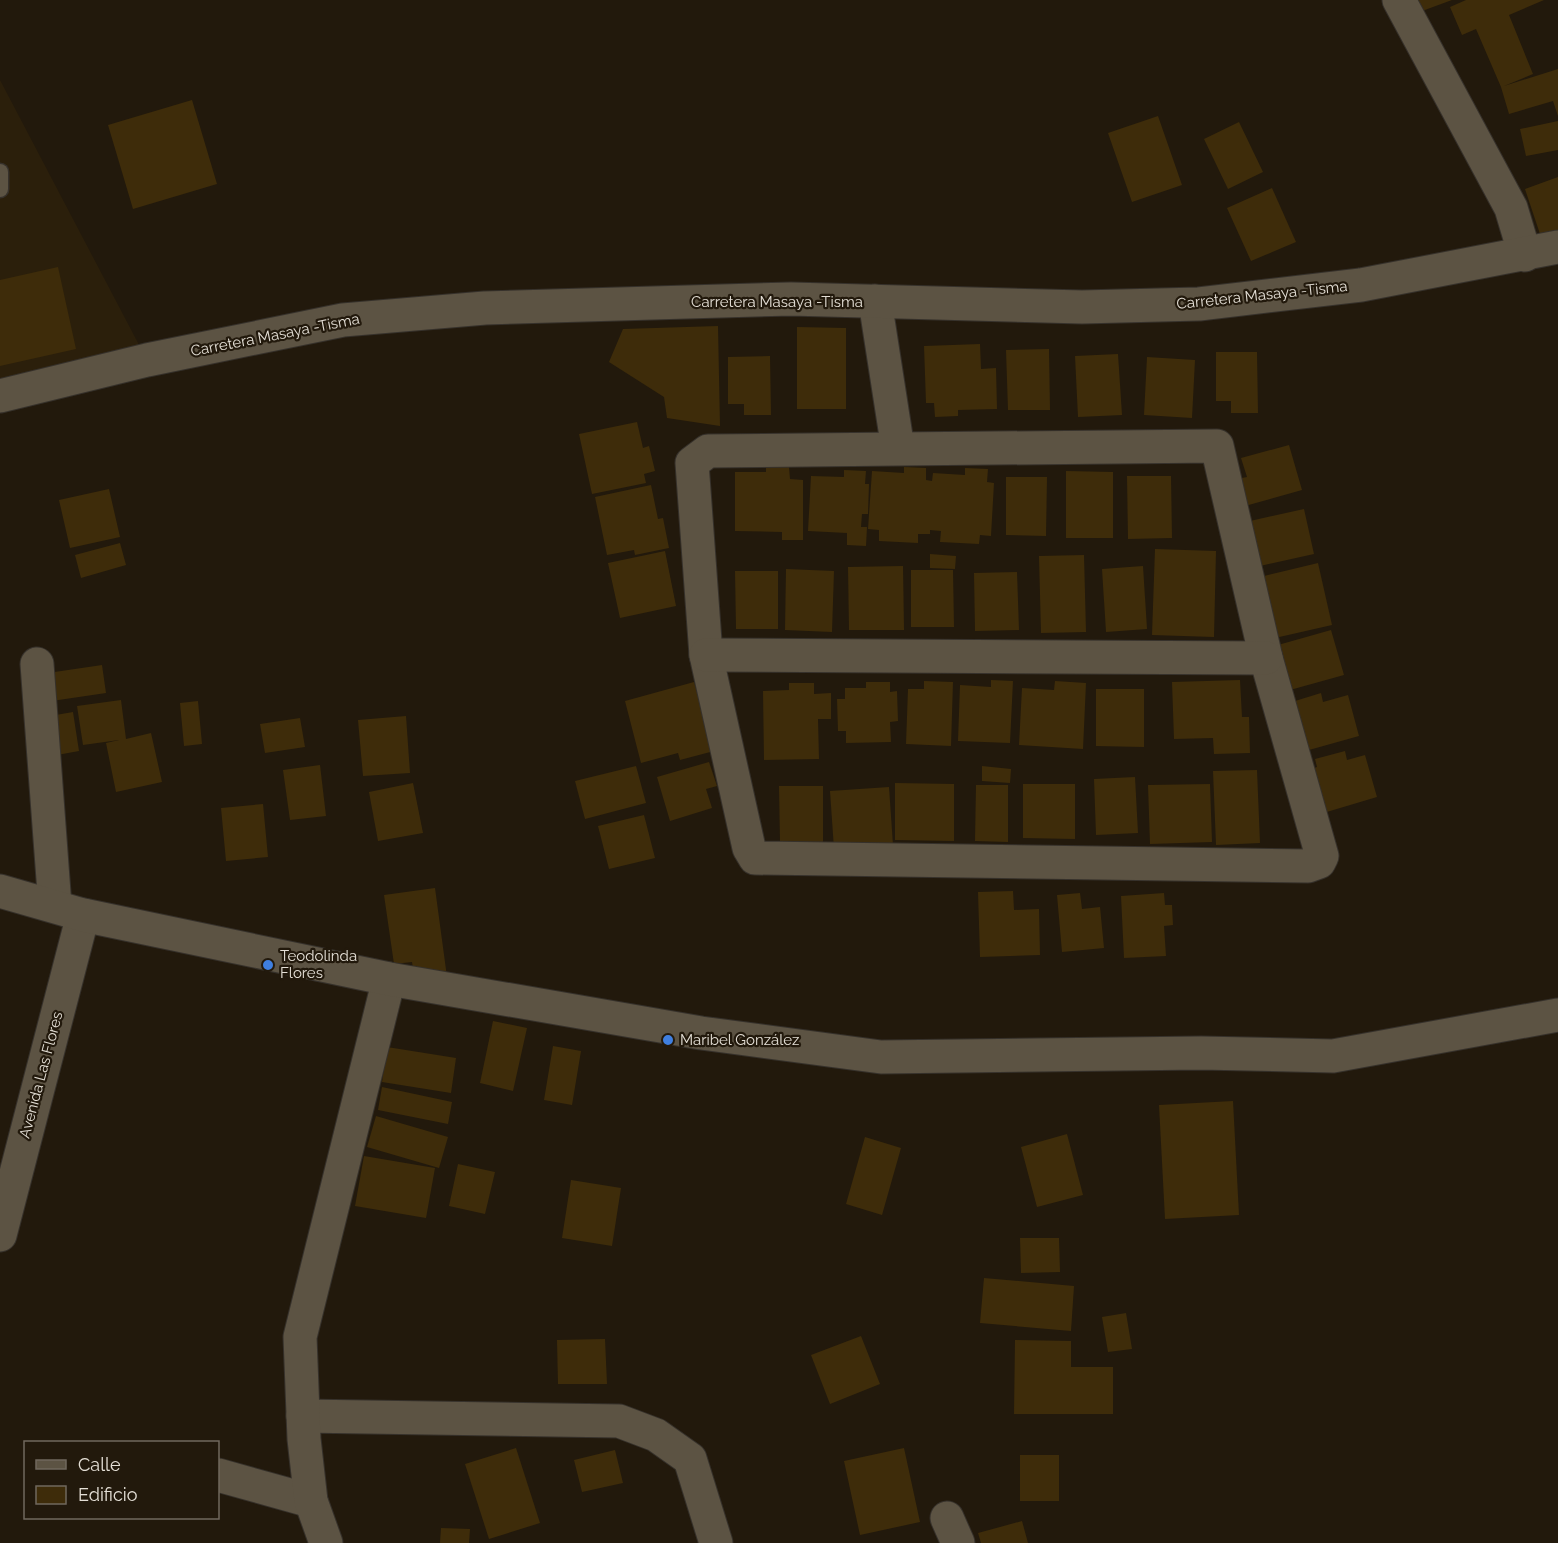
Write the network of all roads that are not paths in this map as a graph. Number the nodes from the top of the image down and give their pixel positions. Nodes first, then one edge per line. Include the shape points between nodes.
1 (1399, 0) edge
2 (0, 172) edge
3 (0, 189) edge
4 (1558, 248) edge
5 (1525, 255) junction
6 (875, 301) junction
7 (0, 396) edge
8 (898, 448) junction
9 (706, 655) junction
10 (1266, 657) junction
11 (37, 664) dead end
12 (0, 891) edge
13 (69, 911) junction
14 (388, 980) junction
15 (1558, 1015) edge
16 (2, 1220) edge
17 (303, 1416) junction
18 (219, 1475) edge
19 (311, 1501) junction
20 (326, 1543) edge
21 (716, 1543) edge

1 - 5 street via 1511,208
2 - 3 lane
4 - 5 street, Carretera Masaya -Tisma
5 - 6 street, Carretera Masaya -Tisma via 1361,285 1199,304 1082,307
6 - 7 street, Carretera Masaya -Tisma via 791,299 485,308 343,320 147,360
6 - 8 street
8 - 9 street via 708,451 692,463
8 - 10 street via 1217,446
9 - 10 street
9 - 10 street via 755,858 1308,866 1319,862 1322,856
11 - 13 street, Avenida Las Flores
12 - 13 street
13 - 14 street
13 - 16 street, Avenida Las Flores
14 - 15 street via 701,1033 881,1057 1179,1053 1334,1056
14 - 17 street via 300,1337
17 - 19 street
17 - 21 street via 619,1421 656,1435 690,1459
18 - 19 street
19 - 20 street

